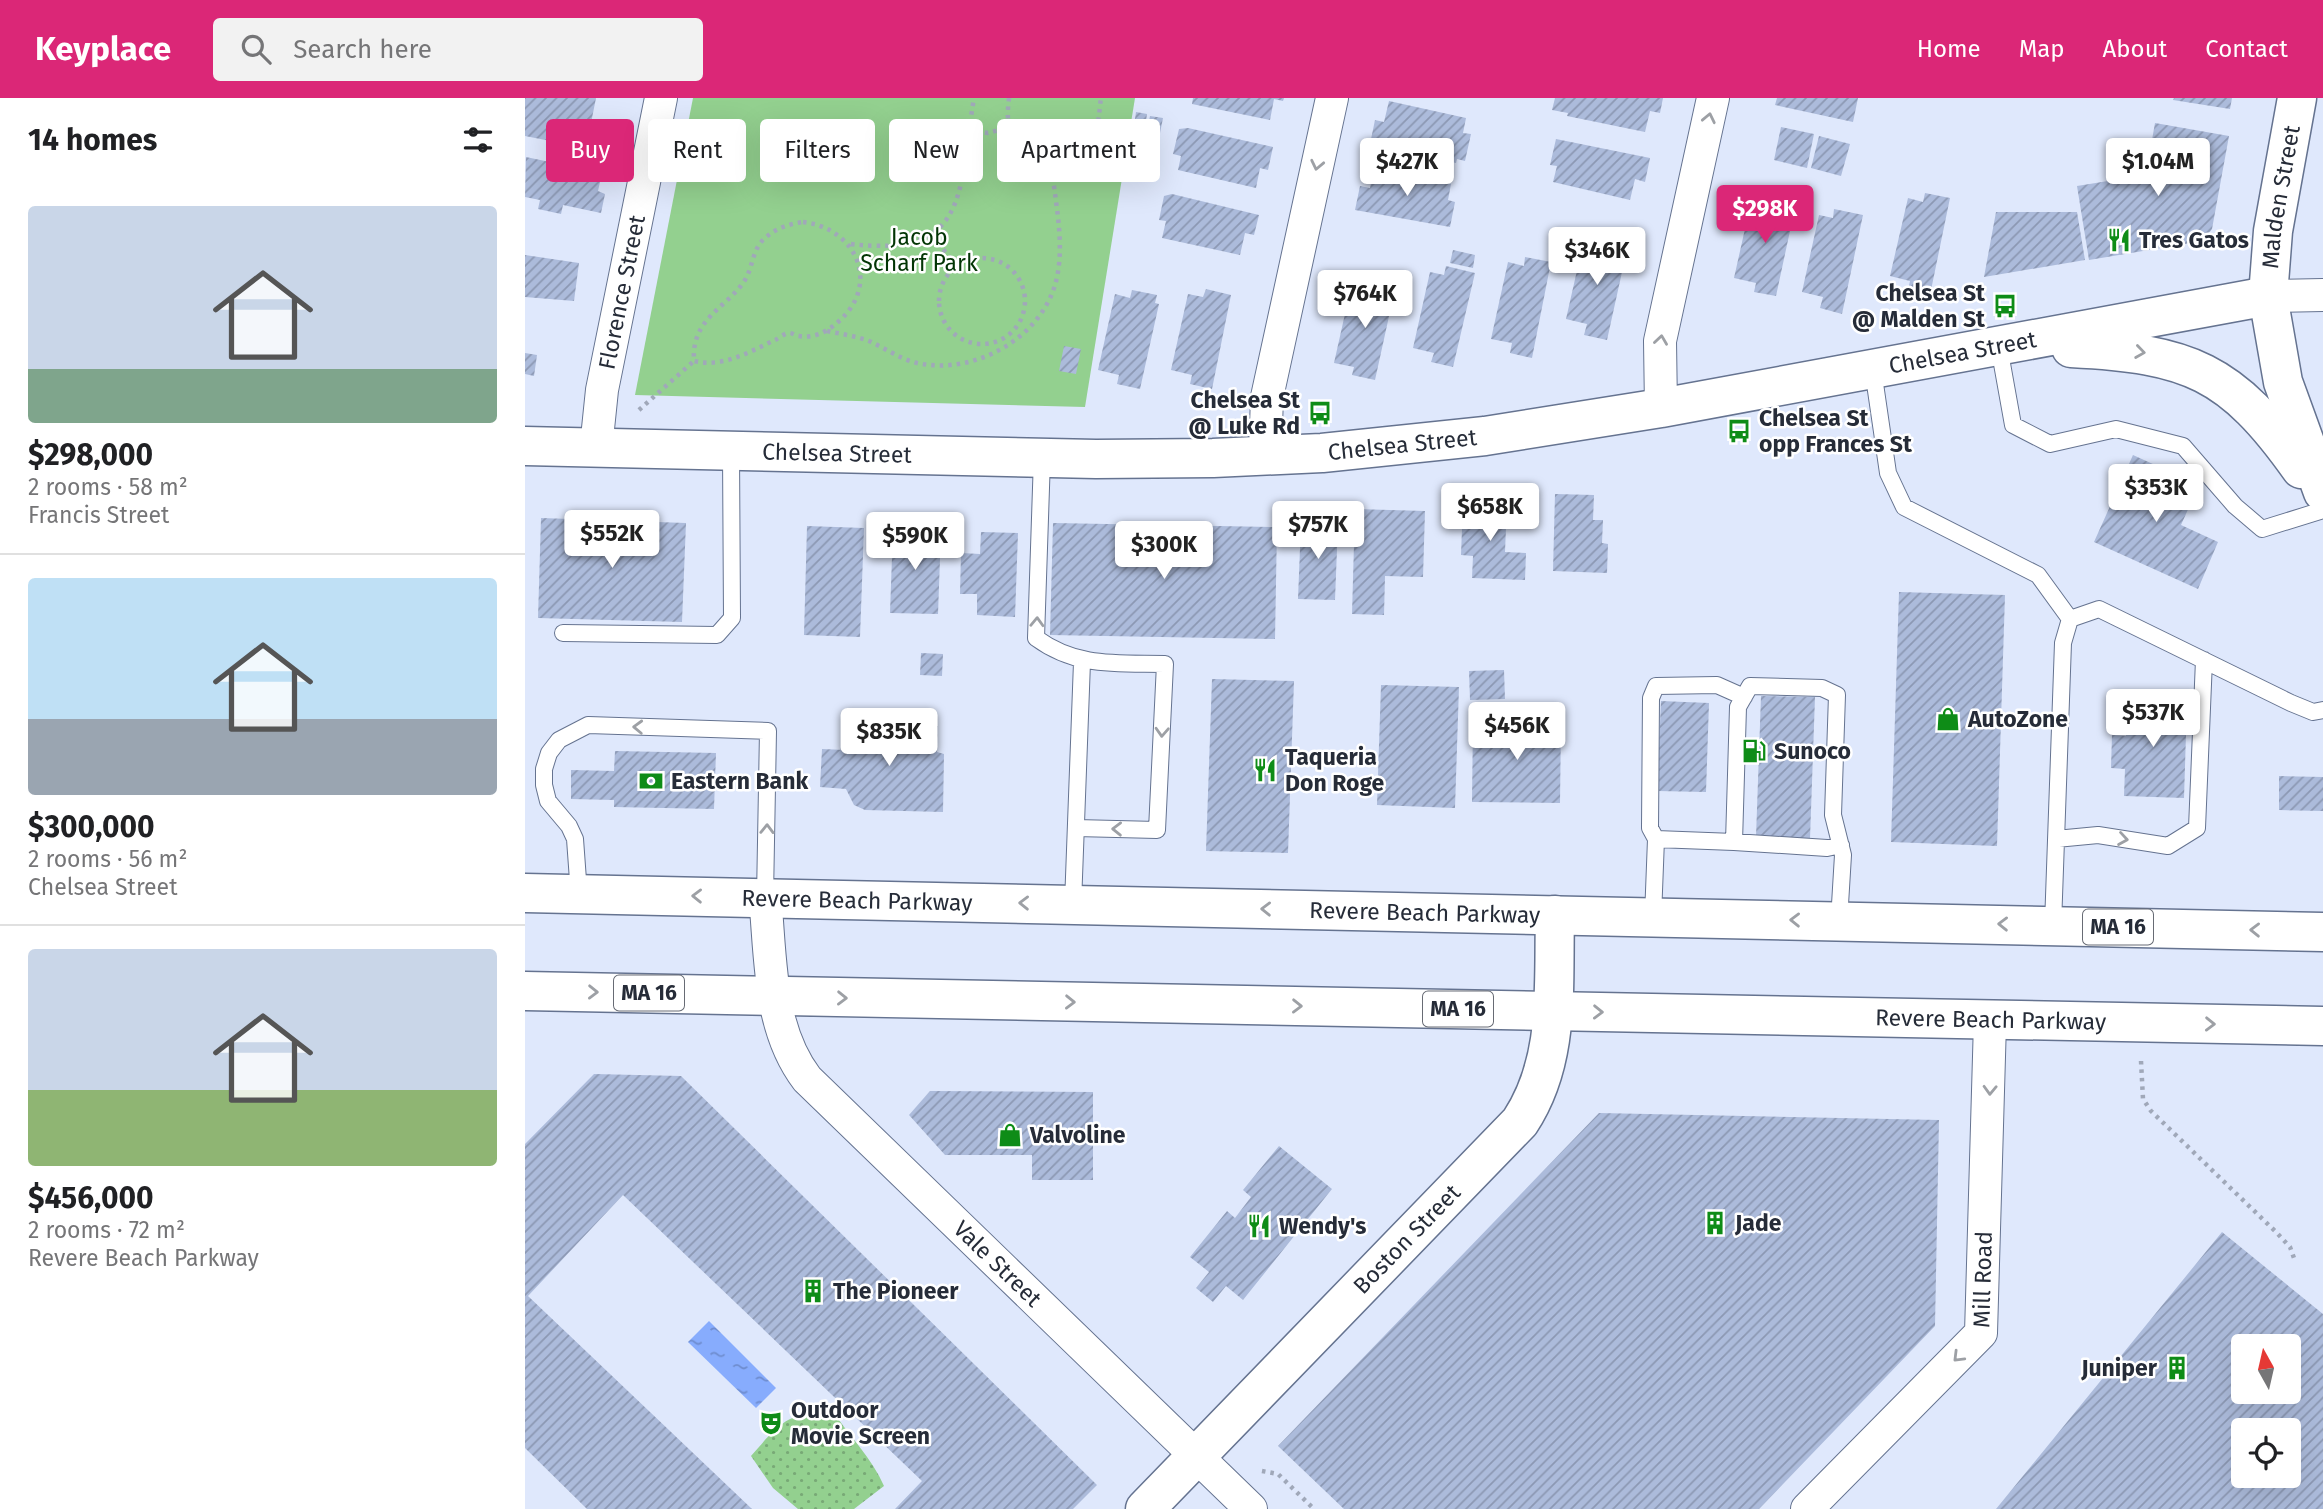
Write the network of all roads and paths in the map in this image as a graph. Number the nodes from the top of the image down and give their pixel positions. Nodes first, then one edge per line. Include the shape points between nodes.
1 (661, 98) edge
2 (974, 98) edge
3 (1009, 98) edge
4 (1101, 98) edge
5 (1332, 98) edge
6 (1713, 98) edge
7 (2297, 98) edge
8 (970, 119) edge
9 (1009, 119) edge
10 (1098, 119) edge
11 (958, 182) edge
12 (1053, 182) edge
13 (933, 236) junction
14 (850, 244) junction
15 (956, 266) junction
16 (2323, 295) edge
17 (2268, 296) junction
18 (827, 331) junction
19 (1007, 336) junction
20 (1012, 342) junction
21 (1999, 347) junction
22 (694, 361) junction
23 (1873, 370) junction
24 (1661, 408) junction
25 (525, 446) edge
26 (596, 448) junction
27 (731, 451) junction
28 (1265, 456) junction
29 (1042, 458) junction
30 (2323, 492) edge
31 (2323, 500) edge
32 (2323, 510) edge
33 (2070, 619) junction
34 (563, 632) dead end
35 (2204, 660) junction
36 (1082, 662) junction
37 (1744, 696) junction
38 (2323, 710) edge
39 (1076, 828) junction
40 (1656, 839) junction
41 (2056, 839) junction
42 (1734, 842) junction
43 (1840, 845) junction
44 (525, 892) edge
45 (579, 894) junction
46 (765, 897) junction
47 (1073, 904) junction
48 (1555, 915) junction
49 (1653, 917) junction
50 (1839, 921) junction
51 (2053, 926) junction
52 (2323, 932) edge
53 (525, 991) edge
54 (774, 998) junction
55 (1553, 1011) junction
56 (1990, 1022) junction
57 (2142, 1022) junction
58 (2323, 1026) edge
59 (2295, 1261) dead end
60 (1196, 1456) junction
61 (1145, 1509) edge
62 (1251, 1509) edge
63 (1807, 1509) edge

1 - 26 street, Florence Street via 602,390
2 - 8 path
3 - 9 path
4 - 10 path
5 -> 28 street via 1267,397
24 -> 6 street via 1660,341
7 - 17 main road, Malden Street via 2273,231
11 - 13 path via 951,215
12 - 20 path via 1060,249 1057,278 1038,316
13 - 14 path via 891,248
13 - 15 path
14 - 18 path via 859,273 857,296
14 - 22 path via 827,228 803,222 783,226 763,239 746,278 702,328 693,348
15 - 19 path via 984,258 999,261 1017,275 1025,303 1018,325
15 - 19 path via 941,284 938,299 946,327 972,344 994,343
16 - 17 street
17 - 21 main road, Chelsea Street
17 - 30 main road, Malden Street via 2283,382
18 - 20 path via 930,365 973,361
18 - 22 path via 808,337 788,333 713,366
19 - 20 path
21 - 23 main road, Chelsea Street
21 -> 31 main road via 2142,352 2201,371 2256,411
21 - 32 lane via 2013,425 2050,444 2116,429 2183,446 2235,506 2262,528
22 - 26 path
23 - 24 main road, Chelsea Street
23 - 33 lane via 1888,473 1904,507 2038,575
24 - 28 main road, Chelsea Street via 1485,436
25 - 26 main road, Chelsea Street
26 - 27 main road, Chelsea Street
27 - 29 main road, Chelsea Street
27 - 34 lane via 732,618 717,635
28 - 29 main road, Chelsea Street
36 -> 29 lane via 1036,638
33 - 35 lane via 2099,609
33 - 41 lane via 2063,643
35 - 38 lane via 2291,703 2313,712
41 -> 35 lane via 2098,835 2168,846 2197,828
36 - 39 lane
36 -> 39 lane via 1165,664 1157,830
37 - 40 lane via 1717,685 1656,686 1651,698 1650,815
37 - 42 lane via 1738,707
37 - 43 lane via 1749,686 1822,688 1837,695 1833,815
39 - 47 lane
40 - 42 lane
40 - 49 lane
41 - 51 lane
42 - 43 lane
43 - 50 lane
44 - 45 main road, Revere Beach Parkway / MA 16
46 -> 45 main road, Revere Beach Parkway / MA 16
46 -> 45 lane via 768,731 588,725 559,740 544,769 548,801 575,839
47 -> 46 main road, Revere Beach Parkway / MA 16
46 - 54 street, Vale Street
48 -> 47 main road, Revere Beach Parkway / MA 16
48 - 49 main road, Revere Beach Parkway / MA 16
48 - 55 main road, Boston Street
50 -> 49 main road, Revere Beach Parkway / MA 16
51 -> 50 main road, Revere Beach Parkway / MA 16
52 -> 51 main road, Revere Beach Parkway / MA 16
53 -> 54 main road, Revere Beach Parkway / MA 16
54 -> 55 main road, Revere Beach Parkway / MA 16
54 - 60 street, Vale Street via 791,1055 812,1084
55 -> 56 main road, Revere Beach Parkway / MA 16
55 - 60 main road, Boston Street via 1545,1072 1530,1107 1508,1137
56 - 57 main road, Revere Beach Parkway / MA 16
56 -> 63 street, Mill Road via 1981,1333
57 -> 58 main road, Revere Beach Parkway / MA 16
57 - 59 path via 2143,1099 2277,1233
60 - 61 main road, Boston Street
60 - 62 street, Vale Street

